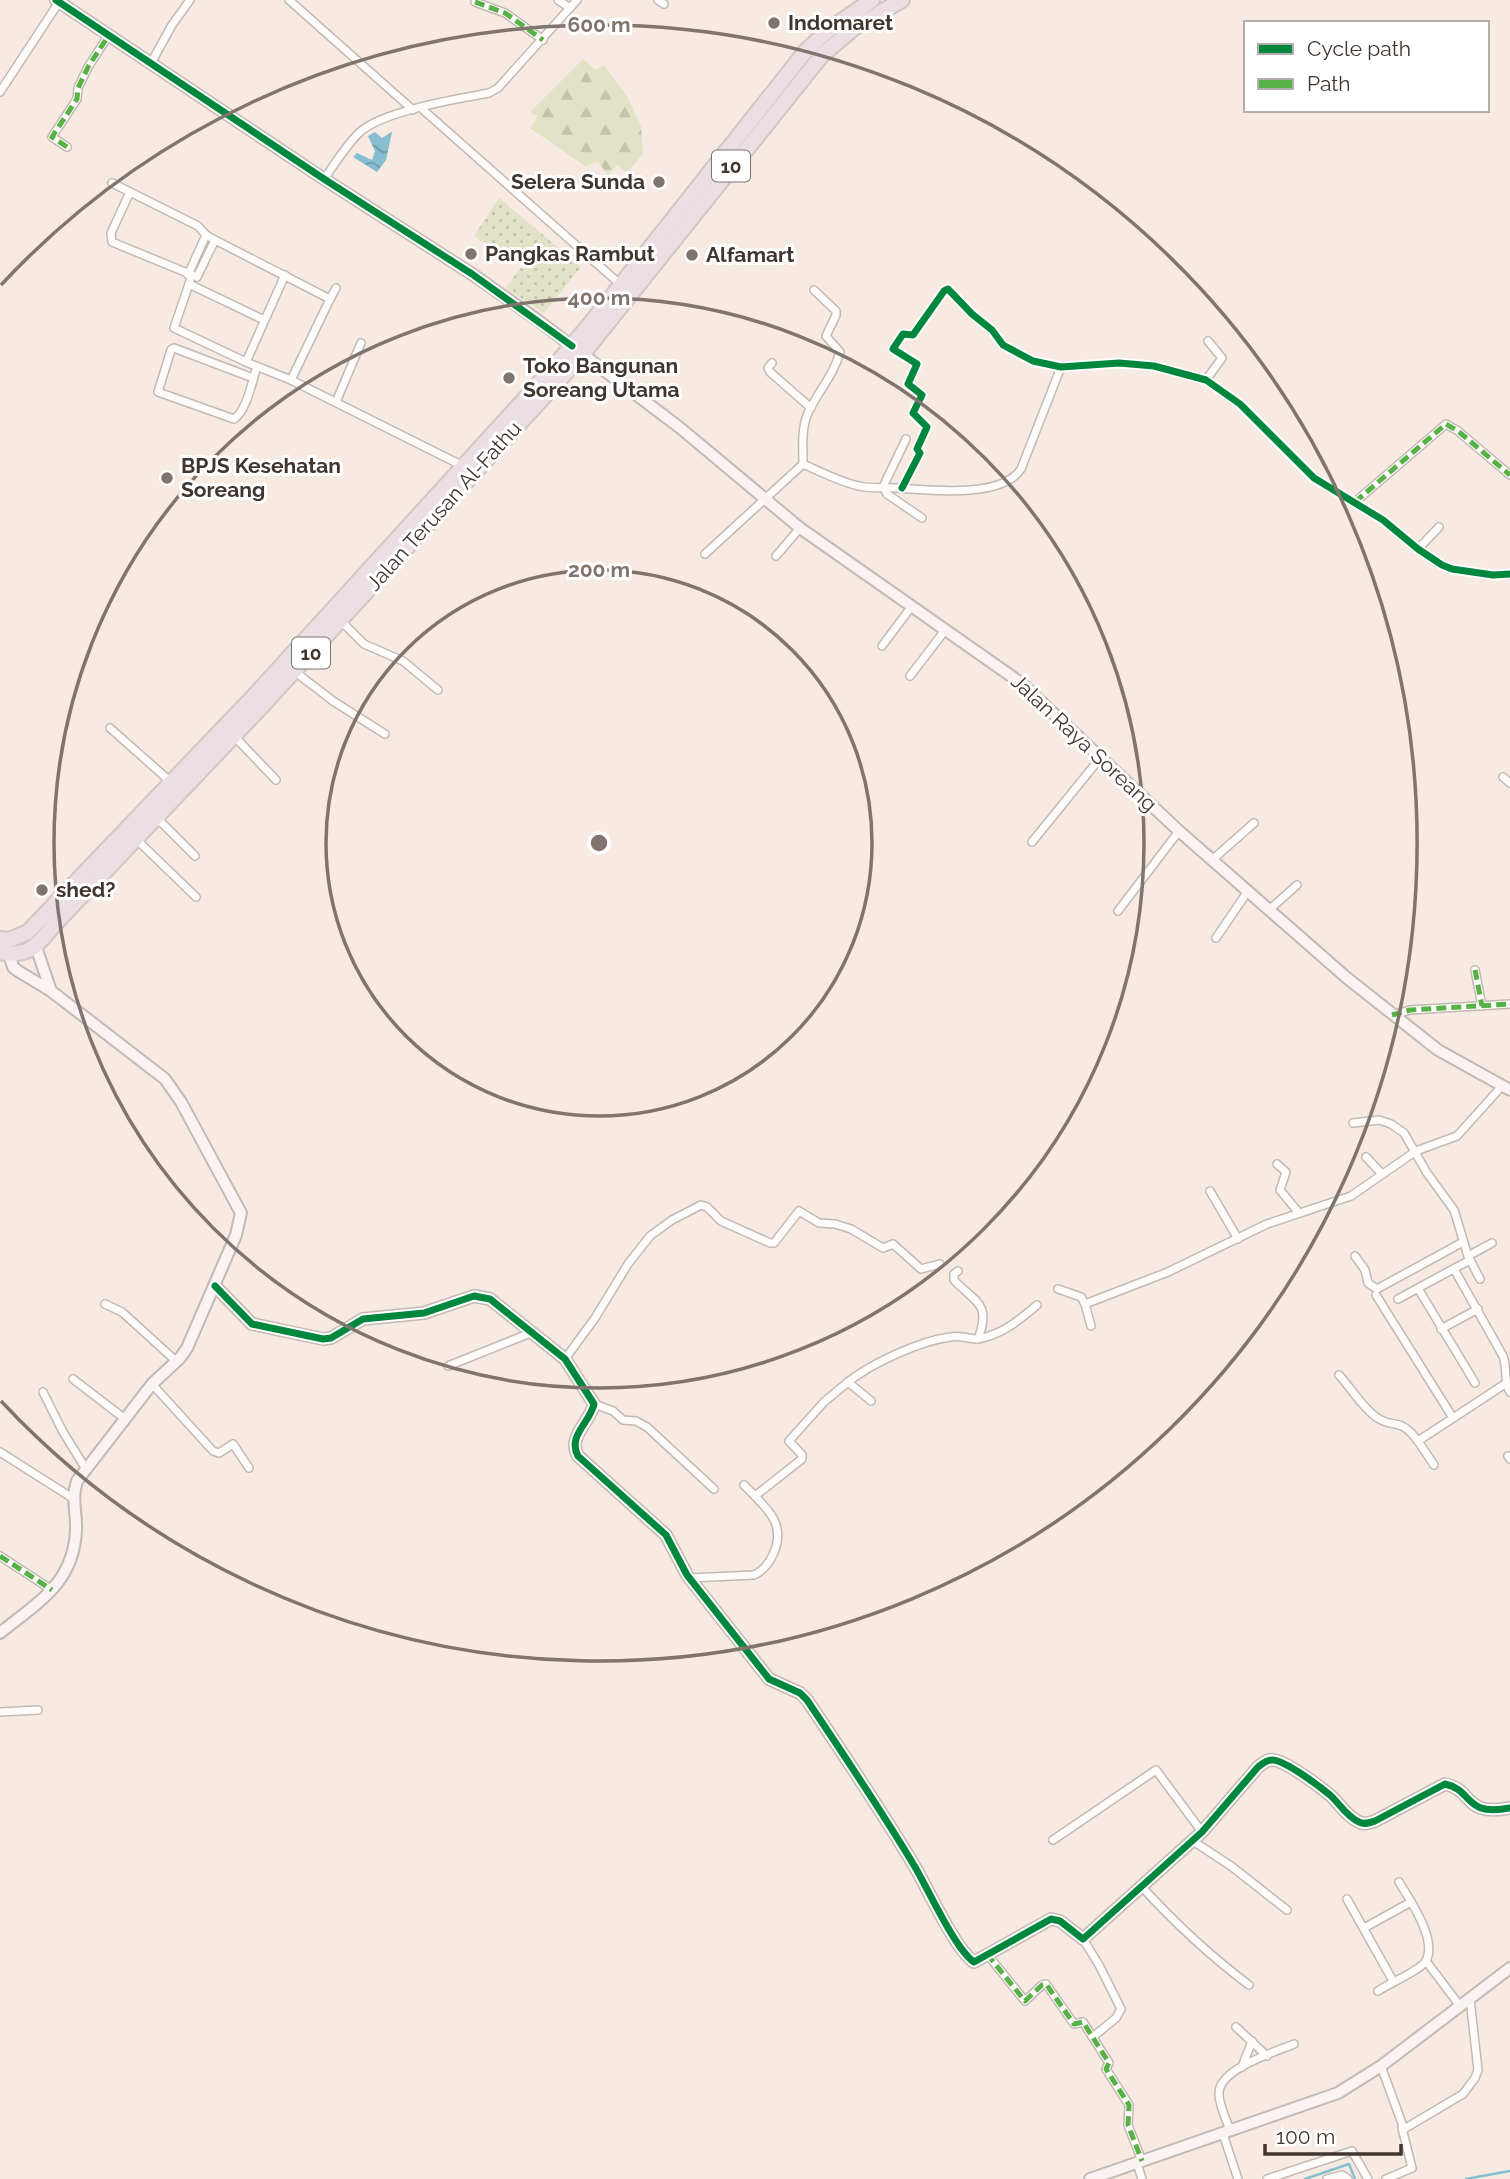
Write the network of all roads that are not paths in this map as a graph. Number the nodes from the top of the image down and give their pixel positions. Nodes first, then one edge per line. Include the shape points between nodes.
1 (190, 0) edge
2 (289, 0) edge
3 (558, 0) edge
4 (577, 0) edge
5 (872, 0) edge
6 (902, 0) edge
7 (58, 1) edge
8 (475, 2) dead end
9 (570, 8) junction
10 (108, 35) junction
11 (543, 40) junction
12 (151, 63) junction
13 (0, 92) edge
14 (417, 109) junction
15 (67, 147) dead end
16 (324, 180) junction
17 (112, 183) dead end
18 (130, 192) junction
19 (206, 235) junction
20 (215, 240) junction
21 (285, 275) junction
22 (191, 279) junction
23 (621, 285) junction
24 (335, 288) dead end
25 (814, 290) dead end
26 (330, 299) junction
27 (264, 320) junction
28 (1208, 341) dead end
29 (361, 343) dead end
30 (577, 351) junction
31 (246, 362) junction
32 (772, 363) dead end
33 (257, 366) junction
34 (1061, 367) junction
35 (253, 378) junction
36 (291, 380) junction
37 (1206, 380) junction
38 (335, 402) junction
39 (811, 408) junction
40 (906, 439) dead end
41 (803, 464) junction
42 (464, 466) junction
43 (1510, 475) edge
44 (883, 487) junction
45 (902, 488) junction
46 (765, 499) junction
47 (1355, 502) junction
48 (922, 518) dead end
49 (800, 527) junction
50 (1439, 527) dead end
51 (1418, 549) junction
52 (705, 554) dead end
53 (776, 556) dead end
54 (1510, 574) edge
55 (912, 606) junction
56 (340, 620) junction
57 (946, 629) junction
58 (882, 646) dead end
59 (300, 655) junction
60 (294, 671) junction
61 (909, 676) dead end
62 (438, 690) dead end
63 (110, 728) dead end
64 (385, 734) dead end
65 (234, 736) junction
66 (1101, 757) junction
67 (1503, 777) dead end
68 (276, 780) dead end
69 (1510, 783) edge
70 (176, 786) junction
71 (155, 817) junction
72 (1254, 823) dead end
73 (1179, 831) junction
74 (135, 839) junction
75 (1032, 842) dead end
76 (195, 856) dead end
77 (1212, 860) junction
78 (1297, 885) dead end
79 (1248, 891) junction
80 (196, 897) dead end
81 (1269, 910) junction
82 (1118, 911) dead end
83 (1216, 938) dead end
84 (0, 939) edge
85 (36, 947) junction
86 (3, 955) edge
87 (1475, 970) dead end
88 (51, 991) junction
89 (1510, 1003) edge
90 (1482, 1006) junction
91 (1392, 1015) junction
92 (1506, 1088) edge
93 (1353, 1124) dead end
94 (1416, 1151) junction
95 (1366, 1157) dead end
96 (1277, 1164) dead end
97 (1381, 1173) junction
98 (1210, 1191) dead end
99 (1299, 1213) junction
100 (1238, 1239) junction
101 (1463, 1241) junction
102 (1492, 1243) dead end
103 (1354, 1256) dead end
104 (1469, 1258) junction
105 (940, 1264) dead end
106 (1454, 1269) junction
107 (958, 1272) dead end
108 (1480, 1279) dead end
109 (215, 1286) junction
110 (1420, 1287) junction
111 (1058, 1289) dead end
112 (1376, 1295) dead end
113 (1398, 1299) dead end
114 (105, 1304) dead end
115 (1085, 1304) junction
116 (1037, 1305) dead end
117 (1478, 1309) junction
118 (1091, 1326) dead end
119 (1441, 1329) junction
120 (533, 1332) junction
121 (978, 1339) junction
122 (565, 1359) junction
123 (176, 1361) junction
124 (448, 1366) dead end
125 (1339, 1375) dead end
126 (73, 1379) dead end
127 (848, 1382) junction
128 (1475, 1383) dead end
129 (152, 1384) junction
130 (1505, 1384) junction
131 (43, 1392) dead end
132 (1510, 1392) edge
133 (871, 1401) dead end
134 (594, 1404) junction
135 (1453, 1418) junction
136 (125, 1419) junction
137 (1418, 1441) junction
138 (0, 1451) edge
139 (1434, 1465) dead end
140 (249, 1468) dead end
141 (86, 1469) junction
142 (744, 1485) dead end
143 (714, 1489) dead end
144 (755, 1496) junction
145 (74, 1499) junction
146 (0, 1556) edge
147 (689, 1578) junction
148 (52, 1590) junction
149 (0, 1633) edge
150 (38, 1710) dead end
151 (0, 1712) edge
152 (1510, 1808) edge
153 (1202, 1832) junction
154 (1053, 1840) dead end
155 (1193, 1841) junction
156 (1399, 1882) dead end
157 (1141, 1886) junction
158 (1347, 1899) dead end
159 (1411, 1902) junction
160 (1287, 1910) dead end
161 (1364, 1928) junction
162 (1083, 1939) junction
163 (987, 1954) junction
164 (1426, 1961) junction
165 (1510, 1968) edge
166 (1393, 1981) junction
167 (1249, 1985) dead end
168 (1378, 1991) dead end
169 (1470, 1999) junction
170 (1460, 2006) junction
171 (1236, 2027) dead end
172 (1094, 2036) junction
173 (1252, 2041) junction
174 (1294, 2044) dead end
175 (1267, 2056) junction
176 (1381, 2066) junction
177 (1242, 2067) junction
178 (1402, 2128) junction
179 (1227, 2132) junction
180 (1139, 2162) junction
181 (1360, 2169) junction
182 (1347, 2176) edge
183 (1090, 2179) edge
184 (1142, 2179) edge
185 (1238, 2179) edge
186 (1267, 2179) edge
187 (1327, 2179) edge
188 (1368, 2179) edge
189 (1386, 2179) edge

1 - 12 street
2 - 14 street
3 - 9 street
4 - 9 street
5 - 23 highway, Jalan Terusan Al-Fathu / 10 via 805,52
6 - 30 highway, Jalan Terusan Al-Fathu / 10 via 855,28 813,64
7 - 10 street, Jalan Raya Soreang
7 - 13 street
8 - 11 street via 505,13
9 - 11 street
10 - 12 street, Jalan Raya Soreang
10 - 15 street via 88,67 77,99 52,136
11 - 14 street via 489,93
12 - 16 street, Jalan Raya Soreang
14 - 16 street via 360,131
14 - 23 street
16 - 30 street, Jalan Raya Soreang via 472,274
17 - 18 street
18 - 19 street via 198,226
18 - 22 street via 111,233 113,242
19 - 20 street
19 - 22 street
20 - 21 street
20 - 22 street
21 - 26 street
21 - 27 street
22 - 27 street
22 - 31 street via 174,328
23 - 30 highway, Jalan Terusan Al-Fathu / 10
24 - 26 street
25 - 39 street via 836,311 826,336 840,354
26 - 36 street
27 - 31 street
28 - 37 street via 1222,358
29 - 38 street
30 - 42 highway, Jalan Terusan Al-Fathu / 10
30 - 46 street, Jalan Raya Soreang
30 - 56 highway, Jalan Terusan Al-Fathu / 10
31 - 33 street
32 - 39 street via 770,372
33 - 35 street
33 - 36 street
34 - 37 street via 1131,364
34 - 45 street via 1014,478 954,491
34 - 45 street via 1033,361 1003,345 950,290 944,290 913,335 903,334 893,349 917,364 908,384 922,395 913,413 928,427
35 - 35 street via 234,419 158,392 174,348
36 - 38 street
37 - 47 street via 1240,404 1314,478
38 - 42 street
39 - 41 street
40 - 44 street
41 - 44 street via 858,486
41 - 46 street
42 - 59 highway, Jalan Terusan Al-Fathu / 10
43 - 47 street via 1447,424
44 - 45 street
44 - 48 street
46 - 49 street, Jalan Raya Soreang
46 - 52 street
47 - 51 street
49 - 53 street
49 - 55 street, Jalan Raya Soreang
50 - 51 street
51 - 54 street via 1452,569
55 - 57 street, Jalan Raya Soreang
55 - 58 street
56 - 59 highway, Jalan Terusan Al-Fathu / 10
56 - 62 street via 364,644 403,661
57 - 61 street
57 - 66 street, Jalan Raya Soreang via 1035,694
59 - 60 highway, Jalan Terusan Al-Fathu / 10
59 - 70 highway, Jalan Terusan Al-Fathu / 10
60 - 64 street
60 - 65 highway, Jalan Terusan Al-Fathu / 10
63 - 70 street
65 - 68 street
65 - 70 highway, Jalan Terusan Al-Fathu / 10
66 - 73 street, Jalan Raya Soreang
66 - 75 street
67 - 69 street
70 - 71 highway, Jalan Terusan Al-Fathu / 10
70 - 84 highway, Jalan Terusan Al-Fathu / 10 via 28,932
71 - 74 highway, Jalan Terusan Al-Fathu / 10
71 - 76 street
72 - 77 street
73 - 77 street, Jalan Raya Soreang
73 - 82 street
74 - 80 street
74 - 85 highway, Jalan Terusan Al-Fathu / 10
77 - 79 street, Jalan Raya Soreang
78 - 81 street
79 - 81 street, Jalan Raya Soreang
79 - 83 street
81 - 91 street, Jalan Raya Soreang
85 - 86 highway
85 - 88 street
86 - 88 street via 14,968
87 - 90 street
88 - 109 street via 165,1079 234,1197 241,1213 239,1225
89 - 90 street
90 - 91 street
91 - 92 street, Jalan Raya Soreang via 1438,1050
92 - 94 street via 1457,1136
93 - 94 street via 1370,1119 1391,1124
94 - 97 street
94 - 101 street via 1454,1210
95 - 97 street
96 - 99 street via 1286,1172 1282,1193
97 - 99 street via 1351,1196
98 - 100 street
99 - 100 street
100 - 115 street
101 - 103 street via 1377,1289 1368,1283 1366,1270
101 - 104 street
102 - 104 street
104 - 106 street
104 - 108 street
105 - 122 street via 921,1269 893,1244 883,1248 851,1229 820,1223 799,1211 783,1234 770,1243 721,1222 701,1205 650,1237
106 - 110 street
106 - 117 street
107 - 121 street via 955,1282 982,1310
109 - 120 street via 252,1324 299,1335 327,1339 363,1319 424,1313 478,1296
109 - 123 street
110 - 113 street
110 - 119 street
111 - 115 street via 1081,1297
112 - 135 street
114 - 123 street via 122,1312
115 - 118 street
116 - 121 street via 1003,1331
117 - 119 street
117 - 130 street via 1503,1356
119 - 128 street
120 - 122 street
120 - 124 street
121 - 127 street via 952,1336 928,1343 872,1365
122 - 134 street
123 - 129 street
125 - 137 street via 1373,1415 1404,1425
126 - 136 street
127 - 133 street
127 - 144 street via 789,1441 802,1459
129 - 136 street
129 - 140 street via 213,1451 219,1453 233,1444
130 - 132 street
130 - 135 street
131 - 141 street
134 - 143 street via 614,1411 624,1421 645,1425
134 - 147 street via 575,1439 575,1451 666,1535
135 - 137 street
136 - 141 street
137 - 139 street
138 - 145 street
141 - 145 street via 76,1484
142 - 144 street
144 - 147 street via 777,1530 776,1548 766,1566 754,1575
145 - 148 street via 77,1519 72,1556
146 - 148 street
147 - 163 street via 769,1679 807,1700 970,1959 978,1961
148 - 149 street
150 - 151 street
152 - 153 street via 1478,1808 1445,1784 1375,1821 1361,1823 1331,1796 1273,1760 1258,1767
153 - 154 street via 1156,1770
153 - 155 street
155 - 157 street
155 - 160 street
156 - 159 street
157 - 162 street
157 - 167 street via 1192,1938
158 - 161 street
159 - 161 street
159 - 164 street via 1429,1946
161 - 166 street
162 - 163 street via 1051,1919
162 - 172 street via 1121,2009
163 - 172 street via 1025,2001 1046,1984 1074,2024 1083,2022
164 - 166 street
164 - 170 street
165 - 169 street
166 - 168 street
169 - 170 street
169 - 178 street via 1475,2078 1463,2094
170 - 176 street
171 - 173 street
172 - 180 street via 1109,2063 1106,2069 1129,2105 1128,2125
173 - 175 street
173 - 177 street
174 - 175 street
175 - 177 street
176 - 178 street
176 - 179 street via 1338,2093
177 - 179 street via 1231,2072 1219,2092
178 - 189 street via 1412,2168
179 - 180 street
179 - 185 street
180 - 183 street
180 - 184 street
181 - 182 street
181 - 186 street via 1352,2151
181 - 188 street
182 - 187 street

